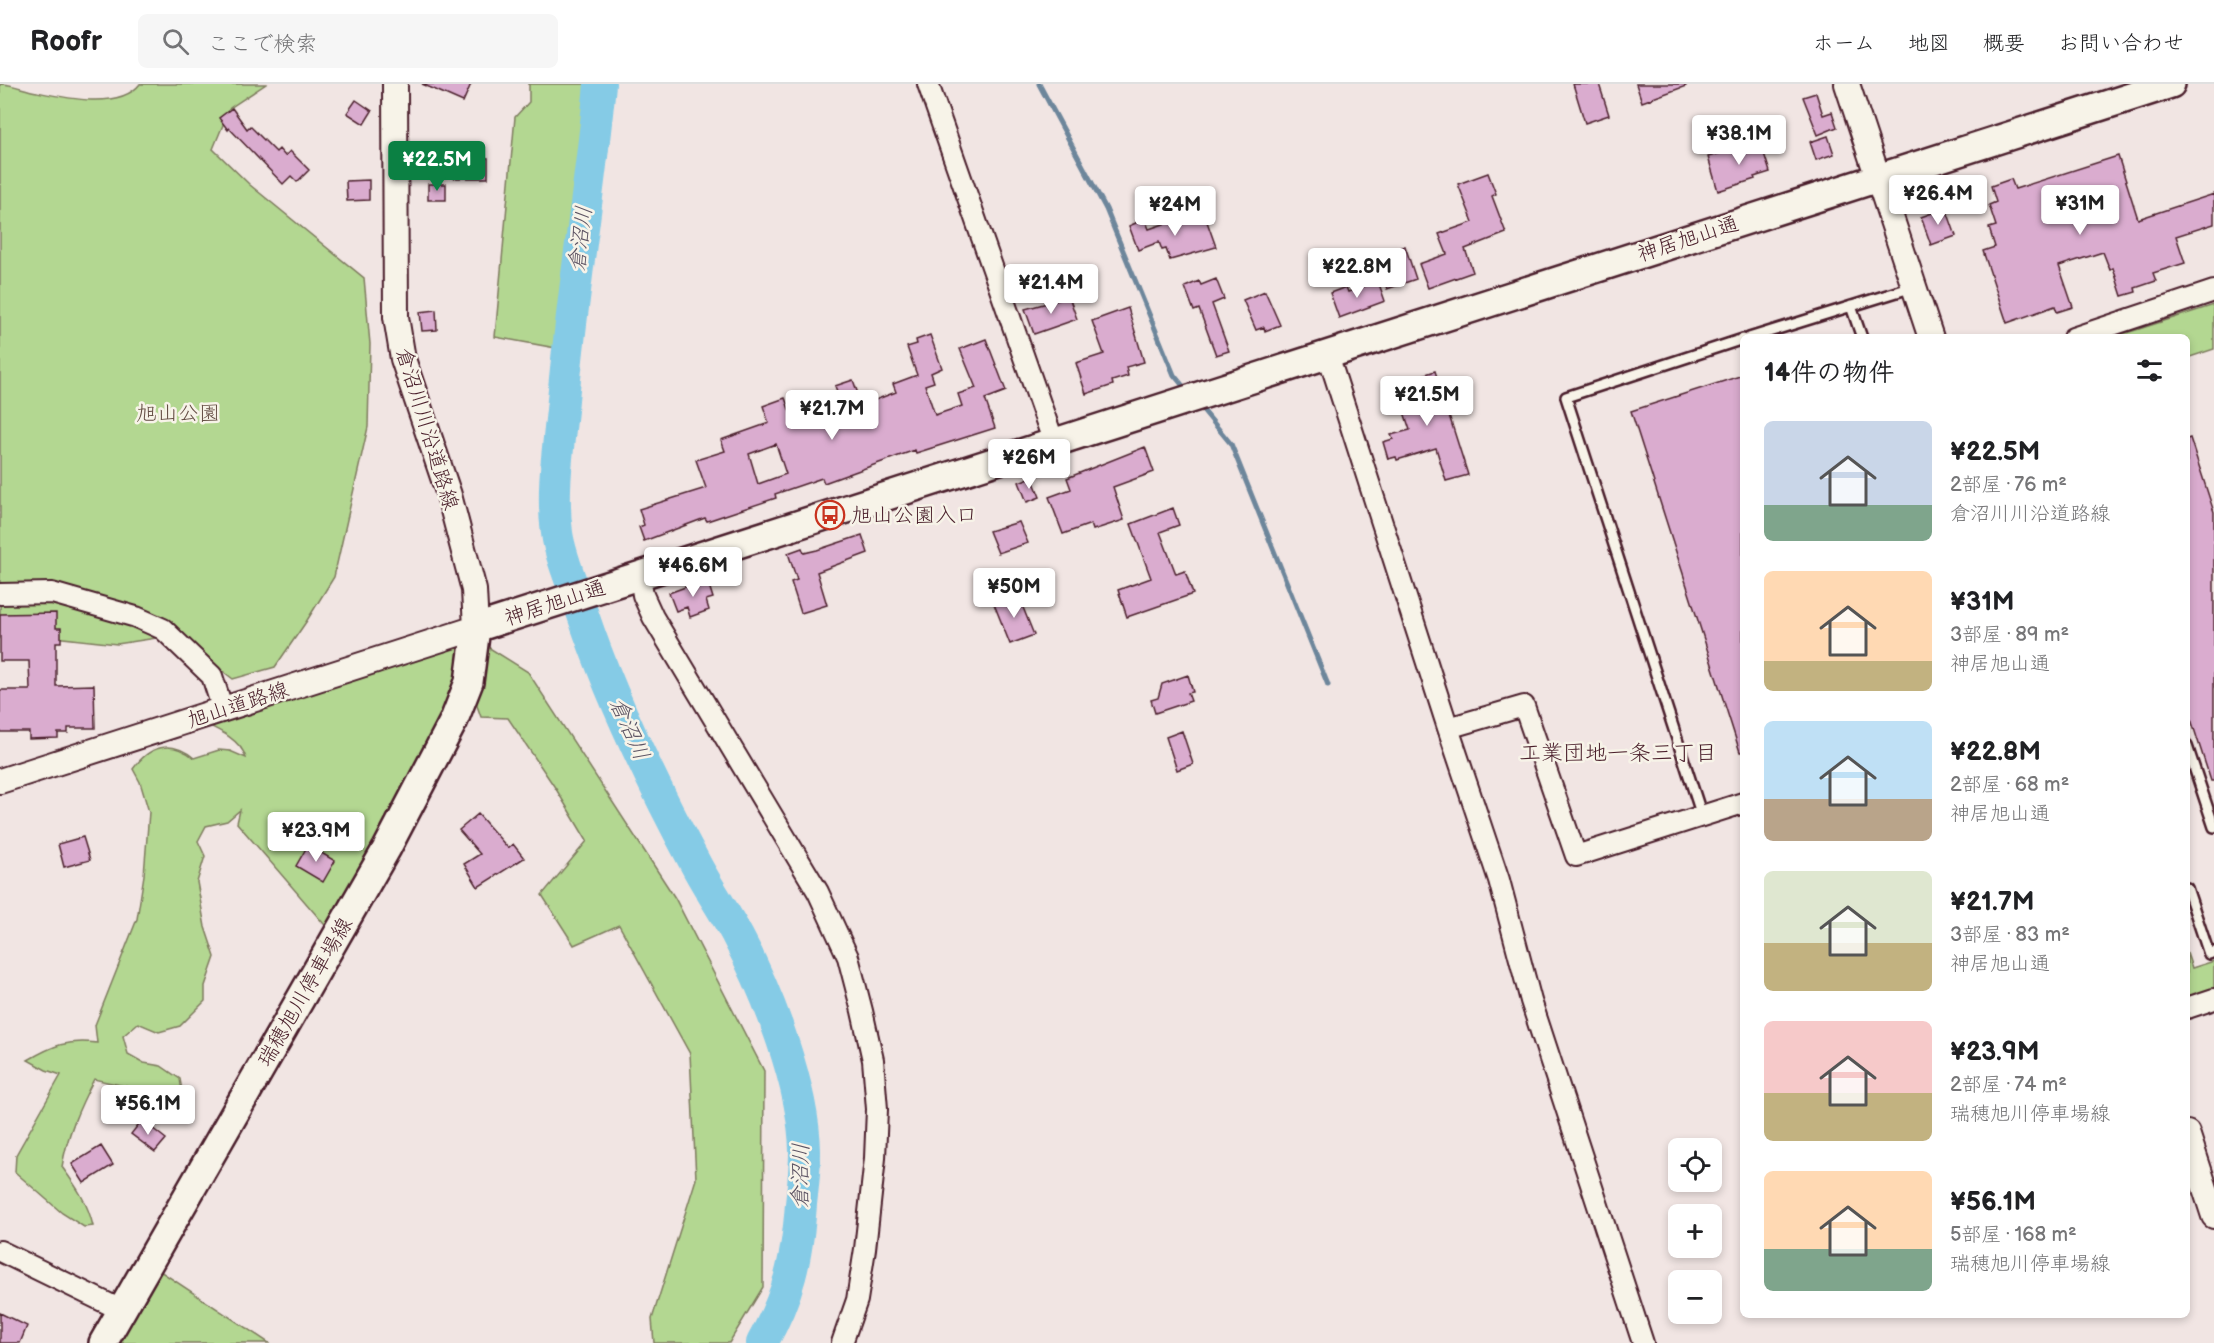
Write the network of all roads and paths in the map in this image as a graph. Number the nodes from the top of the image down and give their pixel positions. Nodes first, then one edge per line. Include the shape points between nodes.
1 (395, 84) edge
2 (928, 84) edge
3 (1847, 84) edge
4 (2171, 84) edge
5 (1878, 178) junction
6 (1914, 287) junction
7 (2214, 291) edge
8 (1851, 306) junction
9 (1762, 334) edge
10 (1861, 334) edge
11 (1930, 334) edge
12 (2085, 334) edge
13 (1740, 340) edge
14 (1328, 355) junction
15 (1054, 443) junction
16 (640, 576) junction
17 (0, 594) edge
18 (476, 628) junction
19 (223, 710) junction
20 (1448, 728) junction
21 (2190, 755) edge
22 (0, 781) edge
23 (1740, 804) edge
24 (1702, 816) junction
25 (2214, 827) edge
26 (2190, 897) edge
27 (2214, 952) edge
28 (2214, 999) edge
29 (2190, 1007) edge
30 (2190, 1142) edge
31 (2214, 1216) edge
32 (0, 1251) edge
33 (121, 1310) junction
34 (103, 1343) edge
35 (842, 1343) edge
36 (1643, 1343) edge

1 - 18 street, 倉沼川川沿道路線 via 396,318 403,359 449,495 474,590
2 - 15 street
3 - 5 street
4 - 5 main road, 神居旭山通
5 - 6 street
5 - 14 main road, 神居旭山通
6 - 8 lane
6 - 11 street
7 - 12 street
8 - 9 lane
8 - 10 lane
13 - 24 lane via 1566,398
14 - 15 main road, 神居旭山通
14 - 20 street
15 - 16 main road, 神居旭山通
16 - 18 main road, 神居旭山通
16 - 35 street via 653,617 818,892 848,957 873,1060 877,1109 866,1249 857,1300
17 - 19 street via 52,593 136,617 163,629 212,676
18 - 19 street, 旭山道路線
18 - 33 main road, 瑞穂旭川停車場線 via 469,682 438,752 387,848
19 - 22 street, 旭山道路線
20 - 24 street via 1524,706 1576,856
20 - 36 street via 1499,880 1531,1001
21 - 25 lane
23 - 24 street
26 - 27 lane via 2209,954
28 - 29 street
30 - 31 street
32 - 33 street
33 - 34 main road, 瑞穂旭川停車場線

